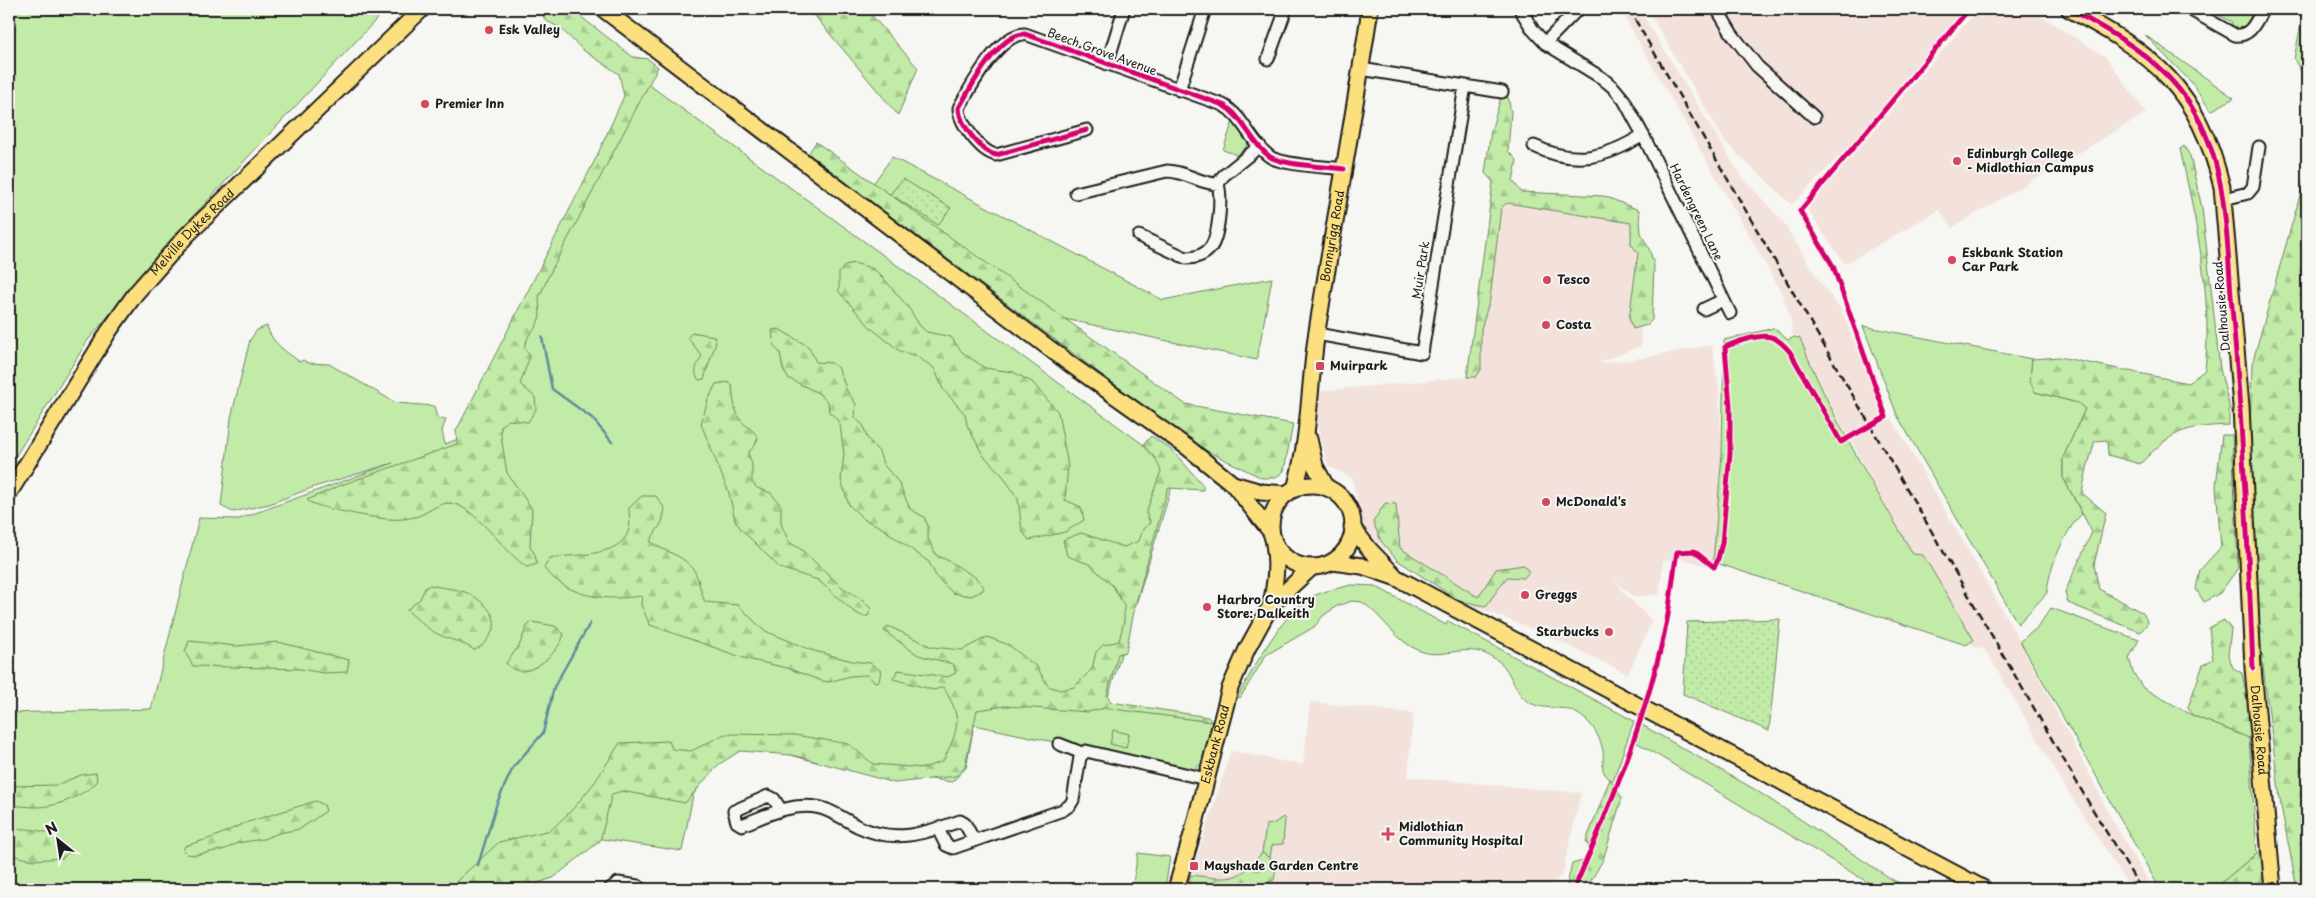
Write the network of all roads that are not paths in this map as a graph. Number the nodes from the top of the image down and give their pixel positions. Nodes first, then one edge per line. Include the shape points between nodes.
1 (422, 9) edge
2 (603, 9) edge
3 (1124, 9) edge
4 (1205, 9) edge
5 (1286, 9) edge
6 (1370, 9) edge
7 (1520, 9) edge
8 (1578, 9) edge
9 (1717, 9) edge
10 (2069, 9) edge
11 (2189, 9) edge
12 (2263, 9) edge
13 (1545, 43) junction
14 (1273, 53) dead end
15 (1107, 64) junction
16 (1361, 69) junction
17 (1465, 86) junction
18 (1179, 90) junction
19 (1502, 92) dead end
20 (1814, 117) dead end
21 (1644, 135) junction
22 (1081, 136) dead end
23 (1260, 146) junction
24 (1534, 146) dead end
25 (2259, 147) dead end
26 (1344, 169) junction
27 (1218, 184) junction
28 (1076, 193) dead end
29 (2224, 199) junction
30 (1139, 236) dead end
31 (1723, 300) junction
32 (1704, 309) dead end
33 (1730, 313) dead end
34 (1317, 334) junction
35 (1307, 433) junction
36 (1233, 484) junction
37 (1327, 488) junction
38 (1290, 492) junction
39 (9, 493) edge
40 (1352, 527) junction
41 (1272, 537) junction
42 (1333, 562) junction
43 (1311, 568) junction
44 (1397, 578) junction
45 (1271, 605) junction
46 (1059, 744) dead end
47 (1082, 753) junction
48 (1206, 779) junction
49 (781, 810) dead end
50 (938, 829) junction
51 (974, 840) junction
52 (610, 889) edge
53 (641, 889) edge
54 (1176, 889) edge
55 (1984, 889) edge
56 (2273, 889) edge

1 - 39 main road, Melville Dykes Road via 163,261 109,331
2 - 36 main road
3 - 15 street
4 - 18 street
5 - 14 street
6 - 16 main road, Bonnyrigg Road
7 - 13 street, Hardengreen Lane
8 - 13 street
9 - 20 street via 1756,66
10 - 29 main road, Dalhousie Road via 2112,32 2150,58 2176,86 2203,128 2215,158
11 - 12 street via 2235,35 2251,29
13 - 21 street, Hardengreen Lane via 1614,88
15 - 18 street, Beech Grove Avenue
15 - 22 street, Beech Grove Avenue via 1019,34 984,65 959,108 963,124 991,154
16 - 17 street
16 - 26 main road, Bonnyrigg Road
17 - 19 street
17 - 34 street, Muir Park via 1422,353
18 - 23 street, Beech Grove Avenue via 1230,109
21 - 24 street via 1609,152 1574,159 1552,155
21 - 31 street, Hardengreen Lane
23 - 26 street, Beech Grove Avenue via 1276,161
23 - 27 street via 1223,176
25 - 29 street via 2251,166 2253,187 2248,193
26 - 34 main road, Bonnyrigg Road
27 - 28 street via 1166,171
27 - 30 street via 1222,202 1214,240 1202,254 1186,258
29 - 56 main road, Dalhousie Road via 2241,406 2253,668
31 - 32 street
31 - 33 street, Hardengreen Lane
34 - 35 main road, Bonnyrigg Road
35 - 37 main road, Bonnyrigg Road via 1316,466
35 - 38 main road, Bonnyrigg Road
36 - 38 main road via 1261,492
36 - 41 main road
37 - 38 main road via 1311,485
37 - 40 main road via 1346,504
38 - 41 main road via 1275,509
40 - 42 main road via 1349,542
40 - 44 main road
41 - 43 main road via 1289,560
41 - 45 main road, Eskbank Road via 1277,558
42 - 43 main road
42 - 44 main road via 1362,566
43 - 45 main road, Eskbank Road
44 - 55 main road
45 - 48 main road, Eskbank Road via 1235,674
46 - 47 street
47 - 48 street via 1091,750
47 - 51 street via 1073,800 1066,808
48 - 54 main road, Eskbank Road
49 - 50 street via 822,808 876,835 888,837
50 - 51 street via 963,822
50 - 51 street via 949,848
52 - 53 street via 618,883

